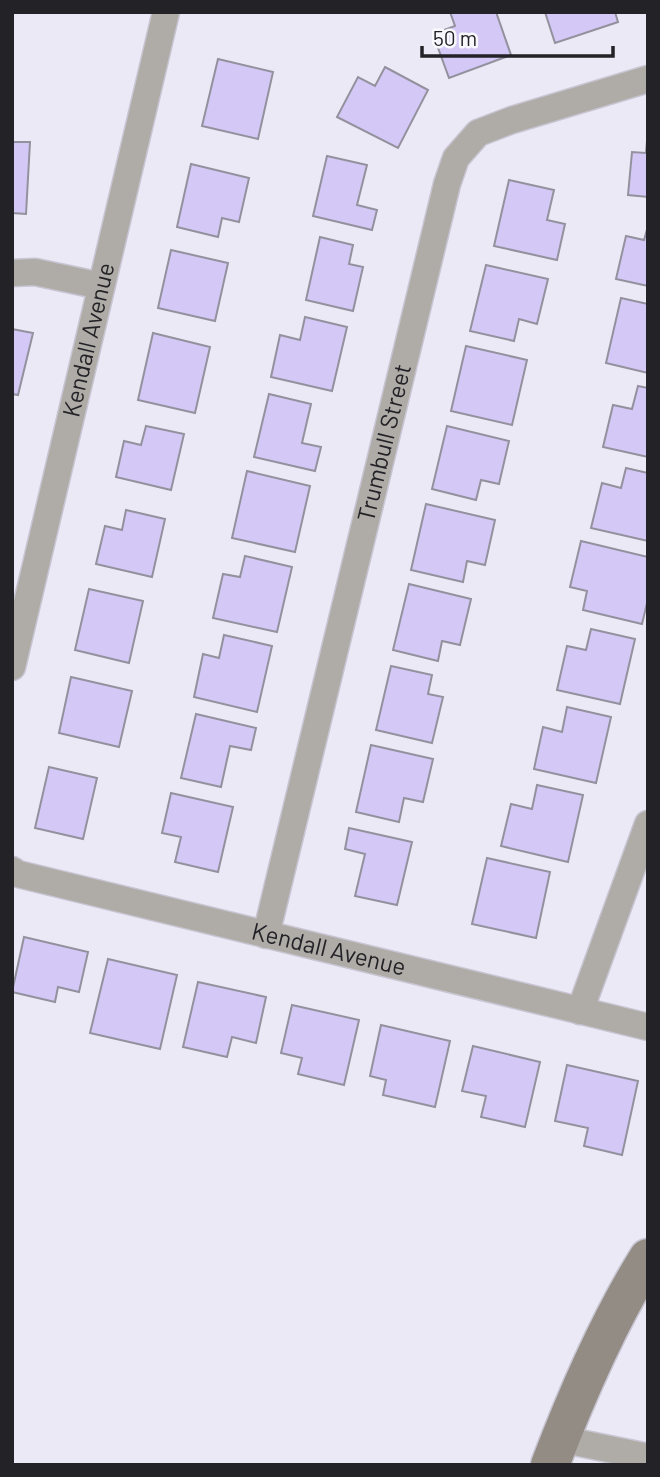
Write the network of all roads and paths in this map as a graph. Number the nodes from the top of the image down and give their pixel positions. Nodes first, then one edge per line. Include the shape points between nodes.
1 (166, 12) edge
2 (648, 79) edge
3 (12, 273) edge
4 (101, 286) junction
5 (12, 667) edge
6 (648, 824) edge
7 (12, 870) edge
8 (266, 935) junction
9 (580, 1011) junction
10 (648, 1027) edge
11 (648, 1258) edge
12 (555, 1452) edge
13 (648, 1457) edge

1 - 4 street, Kendall Avenue
2 - 8 street, Trumbull Street via 478,133 456,158
3 - 4 street via 35,272
4 - 5 street, Kendall Avenue
6 - 9 street
7 - 8 street, Kendall Avenue
8 - 9 street, Kendall Avenue
9 - 10 street, Kendall Avenue
11 - 12 street via 595,1358
12 - 13 street

